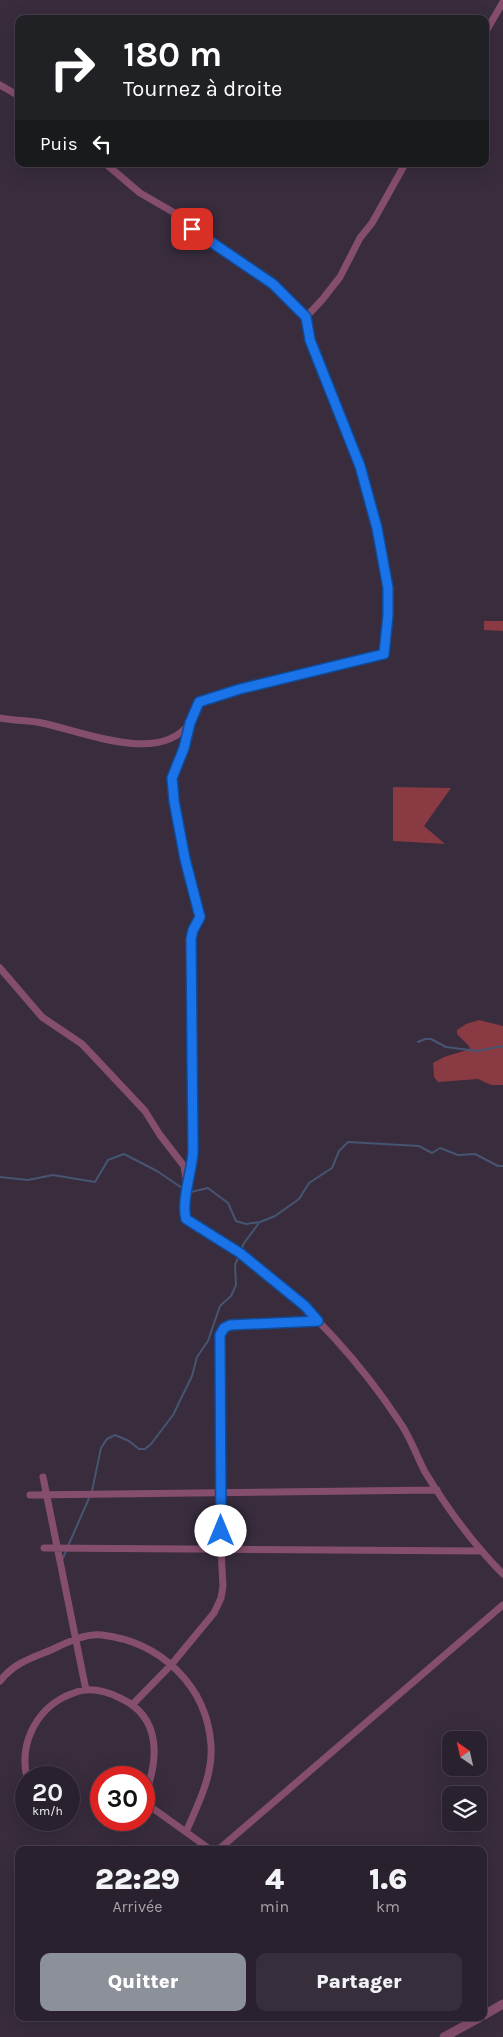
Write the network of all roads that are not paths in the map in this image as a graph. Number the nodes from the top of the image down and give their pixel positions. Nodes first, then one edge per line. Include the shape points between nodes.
1 (503, 2) edge
2 (489, 25) edge
3 (0, 85) edge
4 (15, 94) edge
5 (110, 167) edge
6 (403, 167) edge
7 (306, 317) junction
8 (0, 718) edge
9 (190, 723) junction
10 (0, 968) edge
11 (187, 1184) junction
12 (318, 1321) junction
13 (43, 1477) dead end
14 (437, 1490) junction
15 (220, 1493) junction
16 (46, 1495) junction
17 (30, 1496) dead end
18 (44, 1548) dead end
19 (58, 1549) junction
20 (221, 1550) junction
21 (482, 1551) junction
22 (503, 1574) edge
23 (503, 1605) edge
24 (76, 1639) junction
25 (171, 1665) junction
26 (0, 1681) edge
27 (86, 1690) junction
28 (132, 1705) junction
29 (25, 1766) edge
30 (154, 1766) edge
31 (155, 1810) edge
32 (186, 1832) junction
33 (205, 1846) edge
34 (223, 1846) edge
35 (503, 2004) edge
36 (487, 2013) edge
37 (473, 2021) edge
38 (444, 2037) edge

1 - 2 street
3 - 4 street
5 - 7 street via 140,193 173,212 273,284
6 - 7 street via 340,277
7 - 9 street via 310,340 360,466 377,528 388,588 384,654 199,702
8 - 9 street via 41,723 125,744 161,741
9 - 11 street via 172,778 185,859 200,917 191,939 193,1152
10 - 11 street via 42,1017 82,1044 132,1096 184,1166
11 - 12 street via 186,1219 245,1257 305,1306
12 - 14 street via 343,1346 401,1422
12 - 15 street via 230,1325 220,1335
13 - 16 street
14 - 15 street
14 - 21 street
15 - 16 street
15 - 20 street
16 - 17 street
16 - 19 street
18 - 19 street
19 - 20 street
19 - 24 street
20 - 21 street
20 - 25 street via 221,1598 214,1613
21 - 22 street
23 - 34 street
24 - 25 street via 101,1635 127,1642 150,1650
24 - 26 street via 16,1664
24 - 27 street
25 - 28 street
25 - 32 street via 189,1682 200,1702 208,1722 211,1746 205,1790
27 - 28 street via 111,1694
27 - 29 street via 56,1701 42,1714 28,1738
28 - 30 street via 151,1728
31 - 32 street
32 - 33 street
35 - 36 street
37 - 38 street

